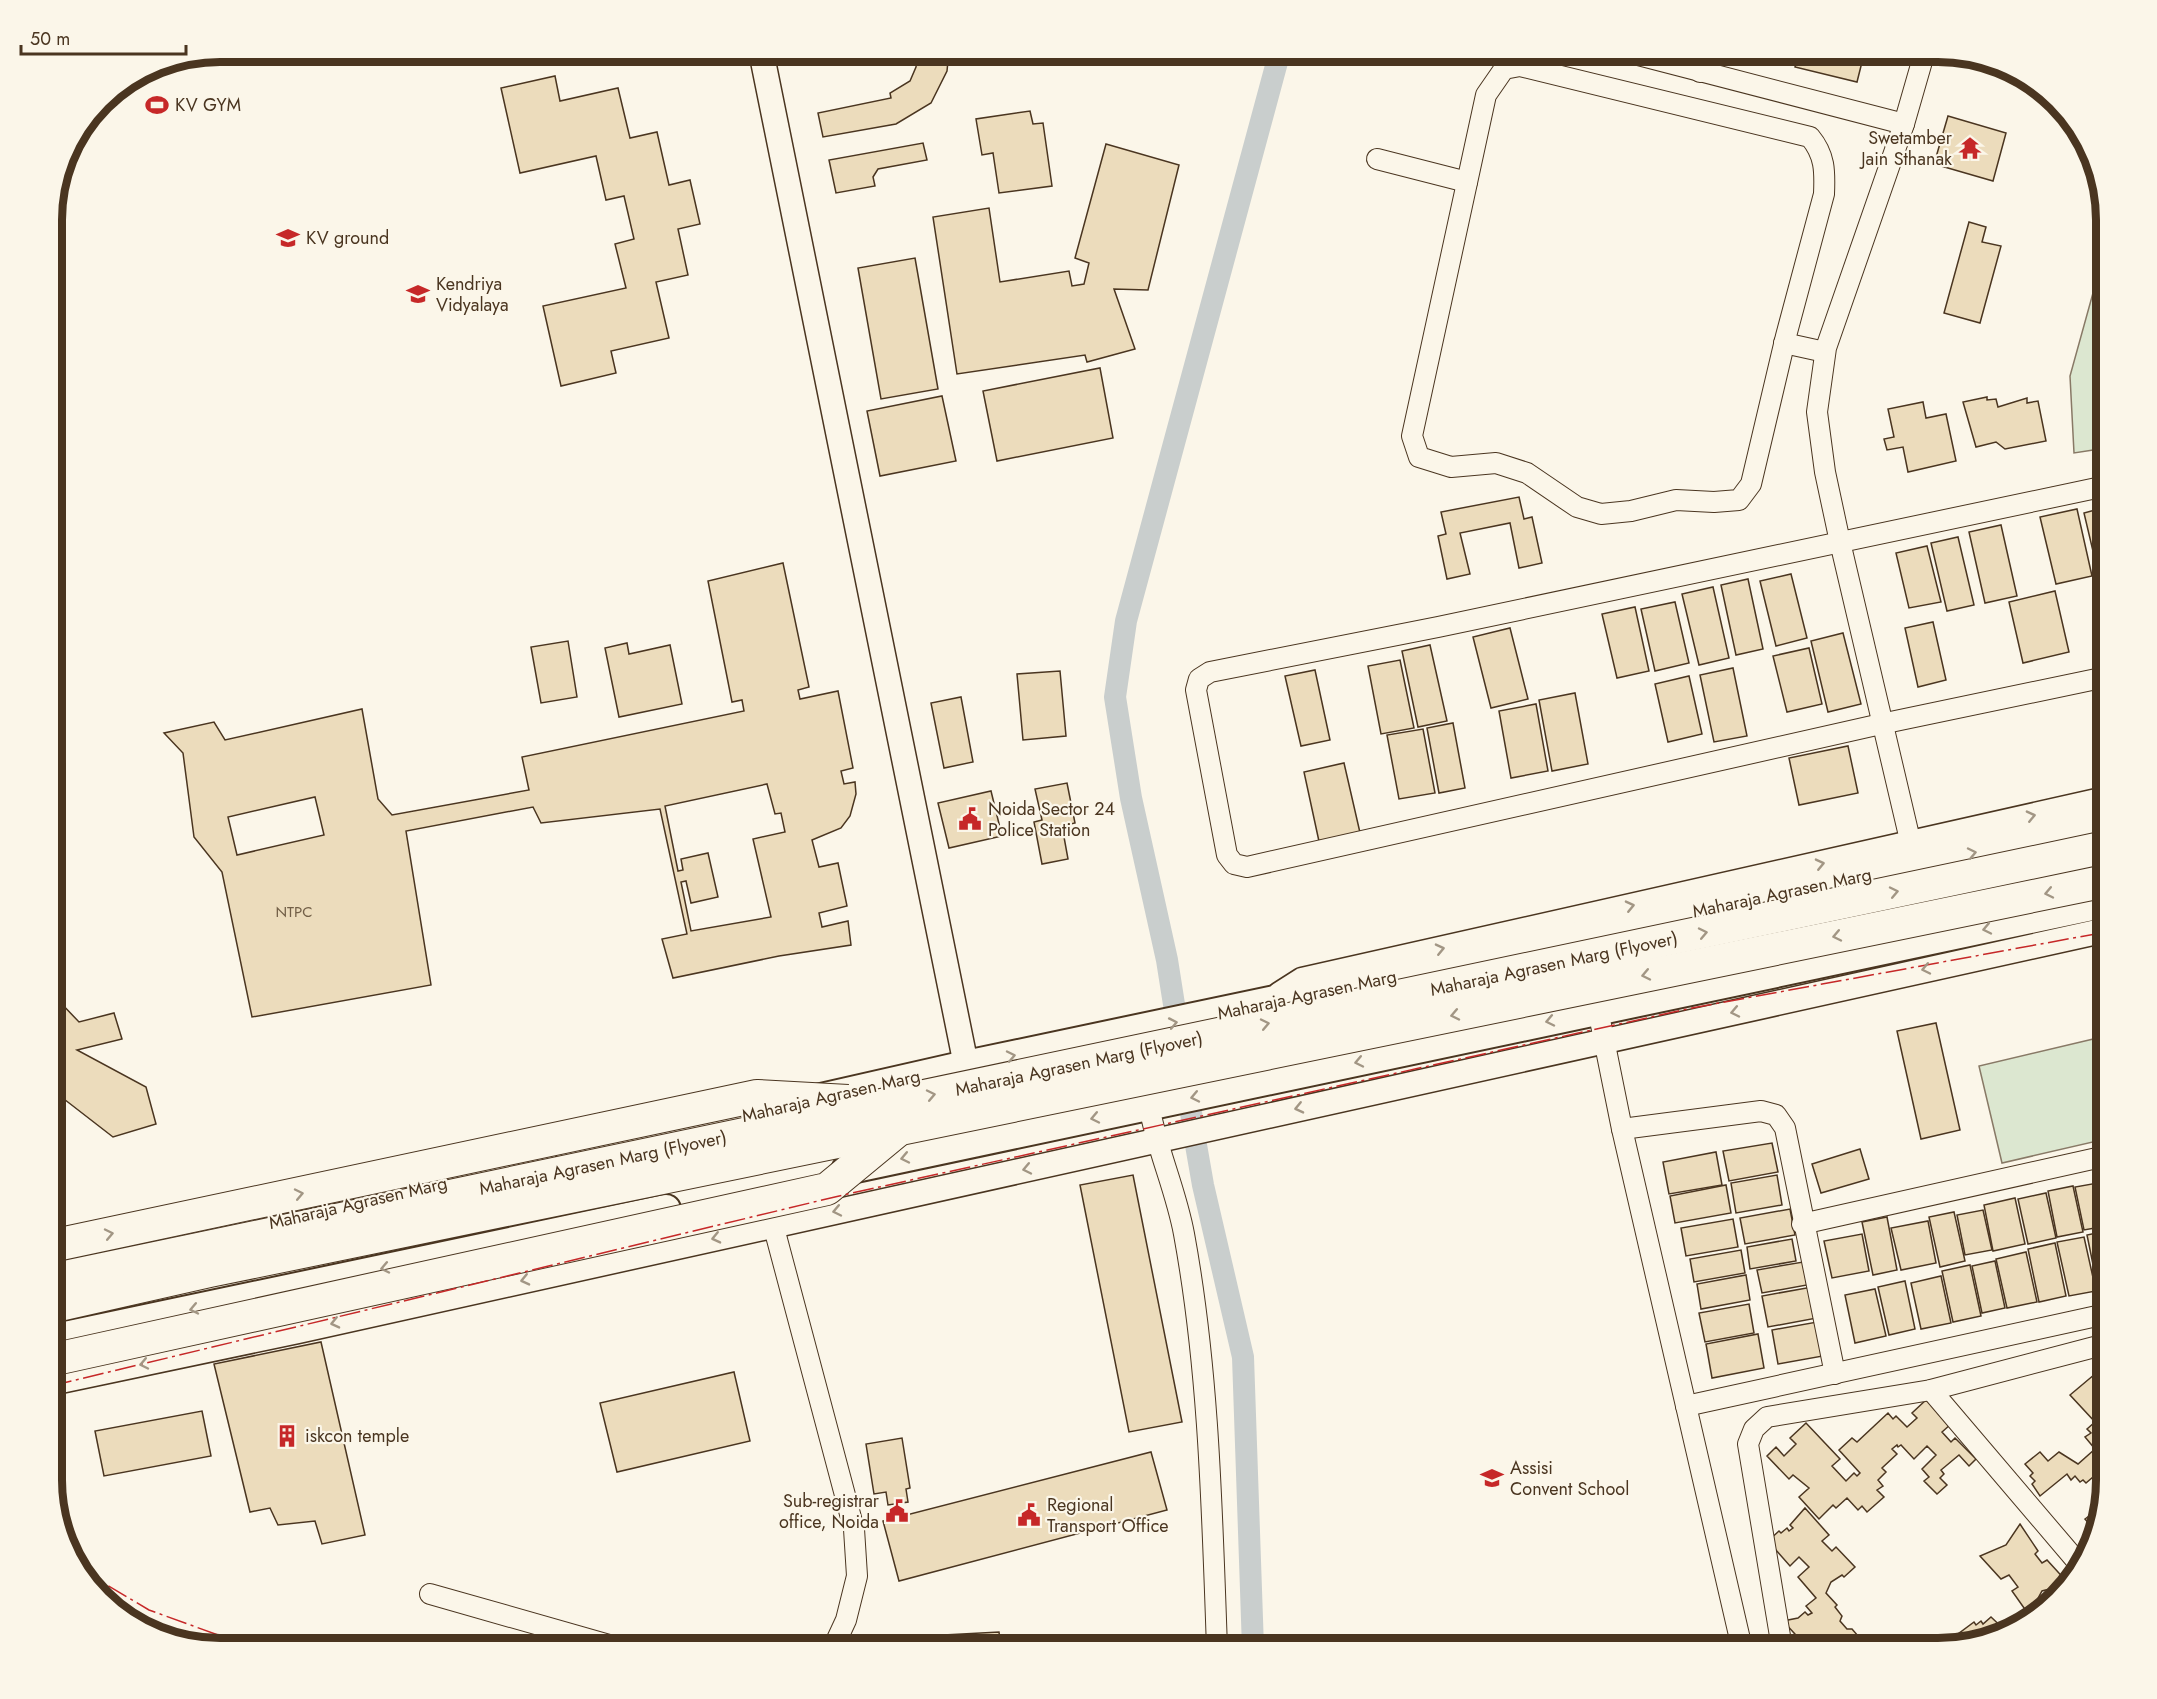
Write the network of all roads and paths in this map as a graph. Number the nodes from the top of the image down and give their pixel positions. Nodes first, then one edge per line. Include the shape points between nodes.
1 (1660, 61) edge
2 (1703, 61) edge
3 (1922, 61) edge
4 (763, 62) edge
5 (1700, 72) junction
6 (1904, 124) junction
7 (1377, 159) dead end
8 (1467, 182) junction
9 (1784, 343) junction
10 (1825, 351) junction
11 (2096, 488) edge
12 (1840, 542) junction
13 (2096, 679) edge
14 (1881, 723) junction
15 (2096, 802) edge
16 (2096, 827) edge
17 (2096, 849) edge
18 (1914, 854) junction
19 (2096, 883) edge
20 (1739, 903) junction
21 (2096, 905) edge
22 (2096, 932) edge
23 (1756, 977) junction
24 (1266, 1004) junction
25 (1598, 1010) junction
26 (1602, 1041) junction
27 (966, 1065) junction
28 (1151, 1106) junction
29 (895, 1116) junction
30 (1622, 1129) junction
31 (1156, 1140) junction
32 (2096, 1158) edge
33 (764, 1188) junction
34 (1802, 1224) junction
35 (773, 1225) junction
36 (62, 1244) edge
37 (62, 1266) edge
38 (62, 1278) edge
39 (62, 1305) edge
40 (2096, 1316) edge
41 (62, 1337) edge
42 (2096, 1347) edge
43 (62, 1358) edge
44 (1834, 1374) junction
45 (62, 1381) edge
46 (1930, 1390) junction
47 (1686, 1406) junction
48 (2074, 1558) edge
49 (430, 1593) dead end
50 (585, 1638) edge
51 (838, 1638) edge
52 (1217, 1638) edge
53 (1740, 1638) edge
54 (1780, 1638) edge

1 - 5 street
2 - 5 street
3 - 6 street
4 - 27 street
5 - 6 street
6 - 10 street
7 - 8 street
8 - 9 street via 1486,95 1504,69 1520,66 1810,137 1821,150 1824,194
8 - 9 street via 1412,436 1419,457 1451,467 1496,463 1527,473 1577,507 1601,514 1676,500 1739,500 1751,484
9 - 10 street
10 - 12 street via 1817,412
11 - 12 street
12 - 14 street
12 - 14 street via 1210,672 1199,680 1196,690 1227,855 1234,864 1247,867
13 - 14 street
14 - 18 street
18 -> 15 street
18 -> 16 main road, Maharaja Agrasen Marg
29 -> 17 main road, Maharaja Agrasen Marg (Flyover), bridge
18 - 20 main road, Maharaja Agrasen Marg
24 -> 18 street via 1302,980
19 -> 29 main road, Maharaja Agrasen Marg (Flyover), bridge
20 - 23 main road
20 - 24 main road, Maharaja Agrasen Marg
21 -> 23 main road
22 -> 26 street
23 - 25 main road
27 -> 24 main road, Maharaja Agrasen Marg
25 - 26 street
25 -> 28 main road
26 - 30 street
26 -> 31 street
27 - 37 main road, Maharaja Agrasen Marg via 251,1228
28 - 31 street
28 -> 33 main road
36 -> 29 main road, bridge via 757,1096
29 - 38 main road, Maharaja Agrasen Marg (Flyover), bridge
29 - 39 main road, Maharaja Agrasen Marg (Flyover), bridge
29 - 43 main road, bridge via 827,1189
30 - 34 street via 1761,1111 1776,1115 1785,1128
30 - 47 street
31 -> 35 street
31 - 52 street via 1184,1231 1196,1315 1204,1386
32 - 34 street
33 - 35 street
33 -> 41 main road
34 - 44 street
35 -> 45 street
35 - 51 street via 854,1529 857,1576
40 - 44 street
42 - 46 street
44 - 47 street
46 - 48 street
46 - 54 street via 1767,1417 1754,1429 1748,1444
47 - 53 street
49 - 50 street

